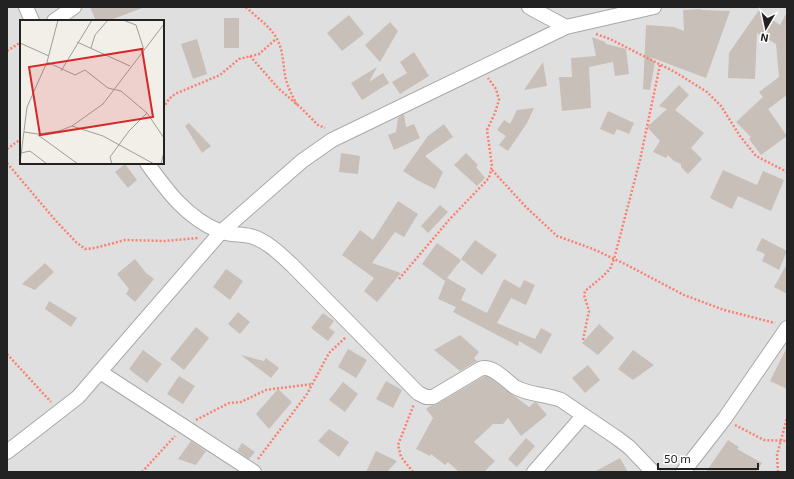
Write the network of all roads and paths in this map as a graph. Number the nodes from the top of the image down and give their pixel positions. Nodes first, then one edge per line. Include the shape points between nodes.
1 (26, 7) edge
2 (74, 7) edge
3 (246, 7) edge
4 (529, 7) edge
5 (654, 7) edge
6 (32, 20) edge
7 (55, 20) edge
8 (566, 27) junction
9 (592, 33) dead end
10 (276, 39) junction
11 (20, 43) edge
12 (7, 51) edge
13 (250, 56) junction
14 (660, 65) junction
15 (480, 68) junction
16 (164, 106) edge
17 (298, 106) junction
18 (344, 134) junction
19 (20, 141) edge
20 (7, 149) edge
21 (7, 163) edge
22 (148, 164) edge
23 (492, 170) junction
24 (787, 172) edge
25 (218, 234) junction
26 (614, 259) junction
27 (399, 279) dead end
28 (784, 326) edge
29 (355, 329) junction
30 (583, 340) dead end
31 (7, 354) edge
32 (100, 372) junction
33 (312, 384) junction
34 (418, 393) junction
35 (60, 411) junction
36 (583, 416) junction
37 (725, 418) junction
38 (787, 418) edge
39 (184, 426) junction
40 (780, 440) junction
41 (787, 441) edge
42 (7, 452) edge
43 (252, 471) edge
44 (142, 472) edge
45 (413, 472) edge
46 (534, 472) edge
47 (653, 472) edge
48 (683, 472) edge
49 (778, 472) edge

1 - 6 street
2 - 7 street
3 - 10 path via 270,29
4 - 8 street
5 - 8 street
8 - 15 street
9 - 14 path
10 - 13 path via 260,54
10 - 17 path via 282,53 289,89
11 - 12 path
13 - 16 path via 239,59 220,75 175,94
13 - 17 path
14 - 24 path via 707,92 721,106 756,156
14 - 26 path via 640,160
15 - 18 street
15 - 23 path via 496,89 499,100 487,130
17 - 18 path via 322,128
18 - 25 street via 302,161
19 - 20 path
21 - 25 path via 56,221 85,249 125,240 165,240
22 - 25 street via 166,189 189,213
23 - 26 path via 557,236
23 - 27 path via 485,184 449,220
25 - 29 street via 251,236 274,249
25 - 32 street
26 - 28 path via 691,298
26 - 30 path via 610,269 585,291 589,311
28 - 37 street
29 - 33 path via 329,353
29 - 34 street
31 - 35 path
32 - 35 street
32 - 39 street
33 - 39 path via 266,390 240,402 229,403
33 - 43 path
34 - 36 street via 433,397 480,369 487,368 517,388 561,400
34 - 45 path via 398,445 400,457
35 - 42 street
36 - 46 street
36 - 47 street via 629,447
37 - 40 path via 764,440
37 - 48 street
38 - 40 path
39 - 43 street
39 - 44 path
40 - 41 path
40 - 49 path via 777,455

